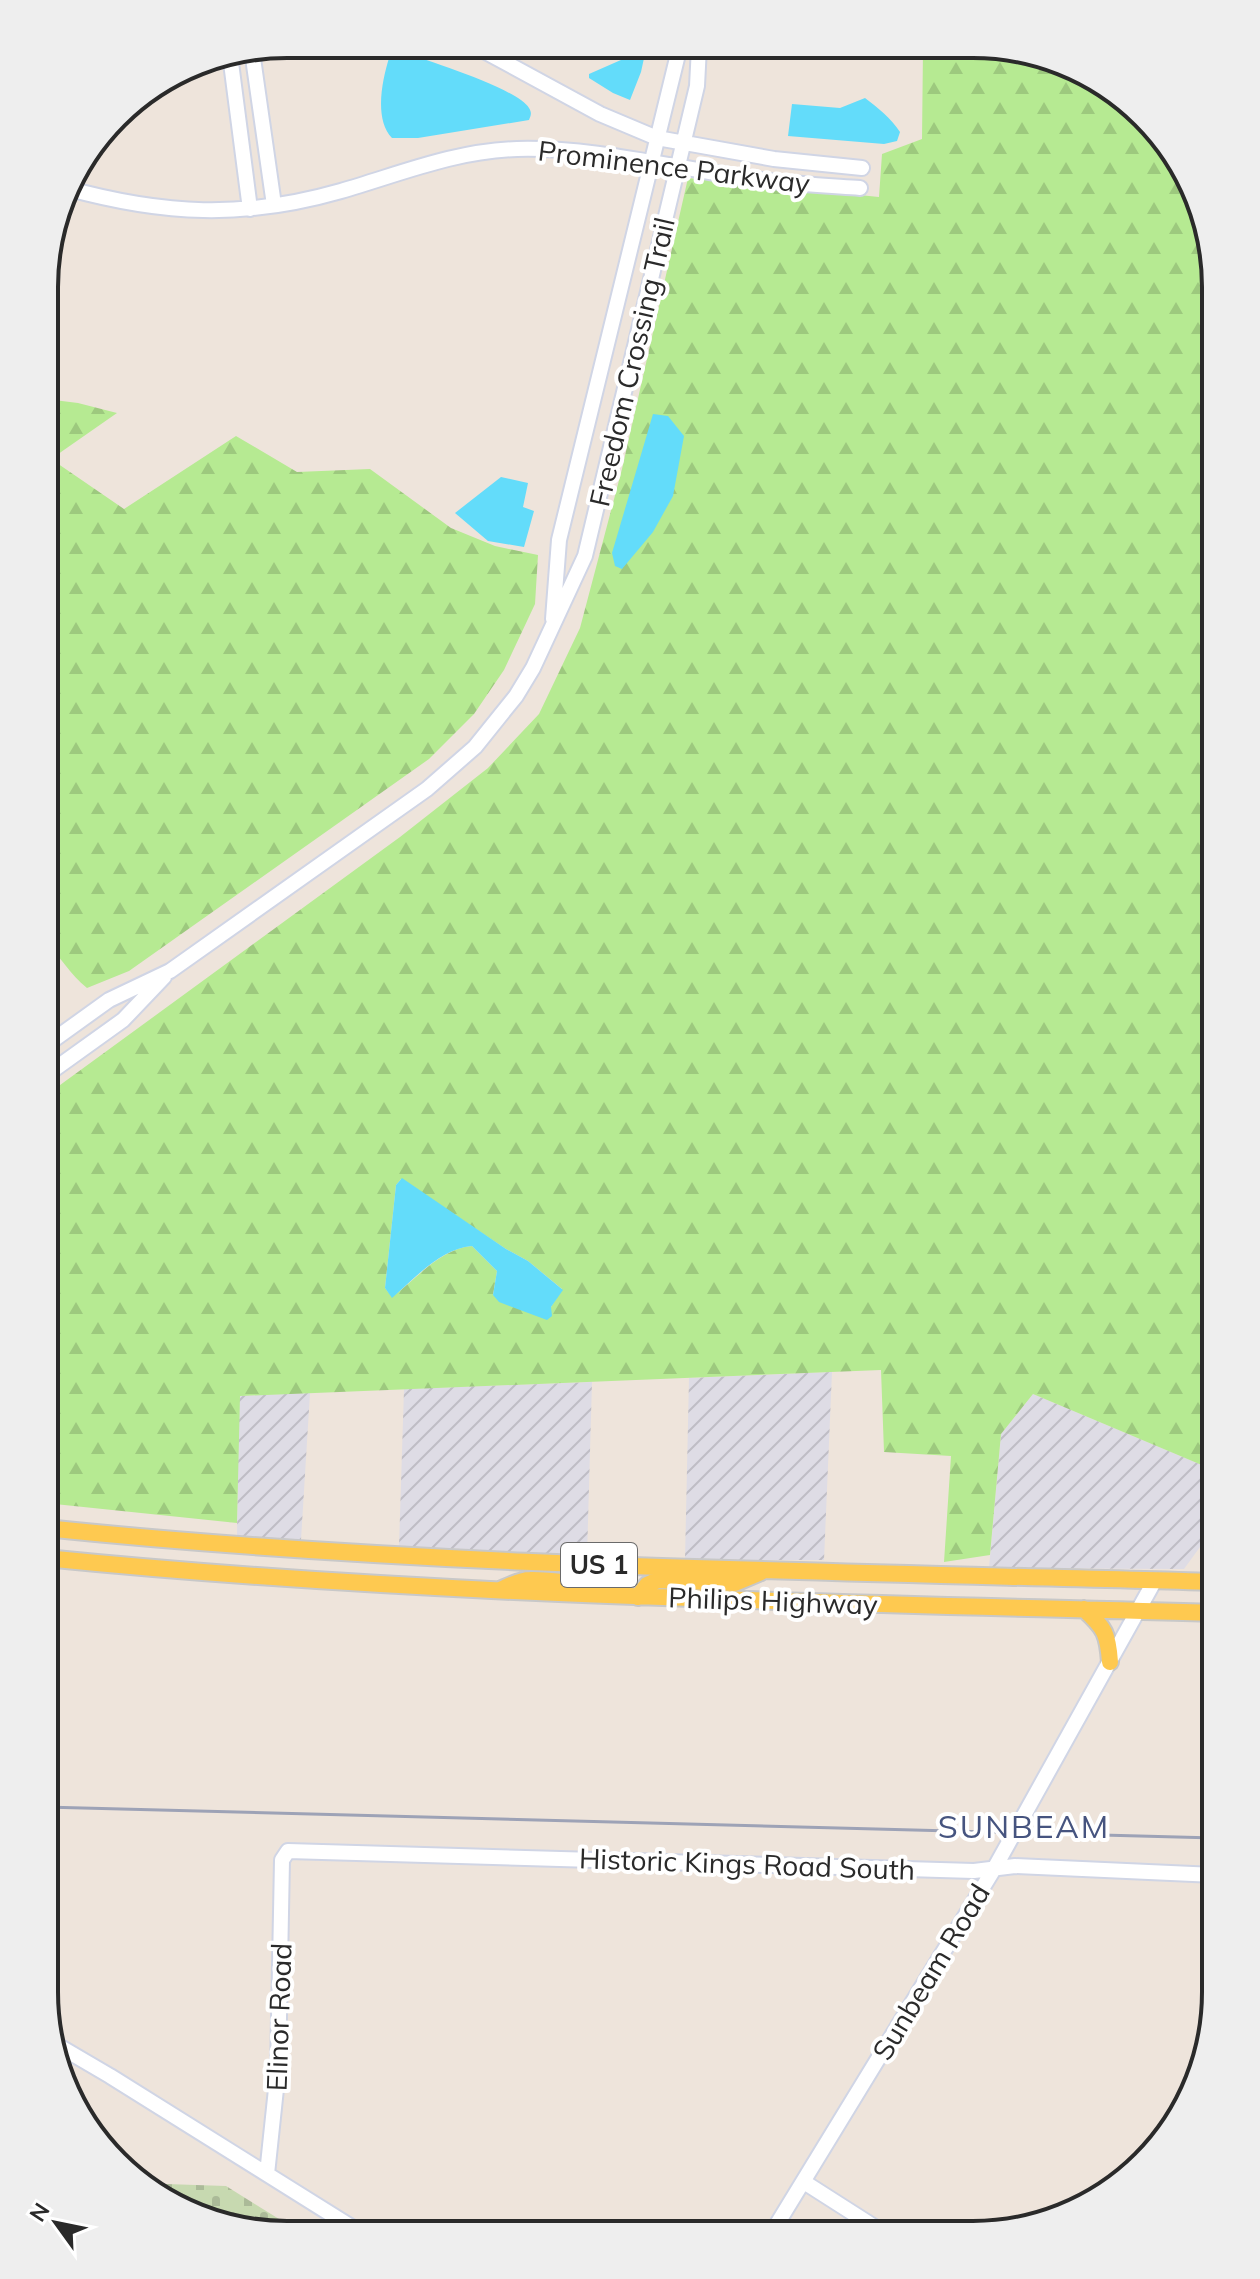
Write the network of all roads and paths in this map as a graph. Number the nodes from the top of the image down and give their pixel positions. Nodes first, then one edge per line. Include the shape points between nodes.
1 (497, 58) edge
2 (677, 58) edge
3 (698, 58) edge
4 (253, 61) edge
5 (231, 65) edge
6 (657, 138) junction
7 (684, 144) junction
8 (651, 161) junction
9 (678, 167) junction
10 (862, 168) dead end
11 (860, 188) dead end
12 (79, 191) edge
13 (274, 205) junction
14 (250, 209) junction
15 (553, 624) junction
16 (170, 971) junction
17 (58, 1037) edge
18 (58, 1064) edge
19 (58, 1529) edge
20 (280, 1548) junction
21 (58, 1559) edge
22 (632, 1567) junction
23 (766, 1570) junction
24 (278, 1579) junction
25 (1155, 1580) junction
26 (1202, 1582) edge
27 (495, 1592) junction
28 (638, 1597) junction
29 (1084, 1609) junction
30 (1139, 1611) junction
31 (1202, 1613) edge
32 (1110, 1662) junction
33 (282, 1860) joint
34 (994, 1869) junction
35 (1202, 1874) edge
36 (66, 2051) edge
37 (267, 2174) junction
38 (804, 2182) junction
39 (342, 2221) edge
40 (779, 2221) edge
41 (865, 2221) edge

1 - 6 street, Prominence Parkway via 600,114
2 - 6 street, Freedom Crossing Trail
3 - 7 street, Freedom Crossing Trail
4 - 13 street
5 - 14 street
6 - 7 street, Prominence Parkway
6 - 8 street, Freedom Crossing Trail
7 - 9 street, Freedom Crossing Trail
7 - 10 street, Prominence Parkway
8 - 9 street, Prominence Parkway
8 - 13 street, Prominence Parkway via 552,149 472,153
8 - 15 street, Freedom Crossing Trail via 559,540
9 - 11 street, Prominence Parkway
9 - 15 street, Freedom Crossing Trail via 585,556
12 - 14 street, Prominence Parkway via 164,209
13 - 14 street, Prominence Parkway
15 - 16 street, Freedom Crossing Trail via 533,668 464,758
16 - 17 street, Freedom Crossing Trail via 109,1000
16 - 18 street, Freedom Crossing Trail via 123,1020
19 - 20 main road, Philips Highway / US 1
20 - 22 main road, Philips Highway / US 1
20 - 24 main road
21 - 24 main road, Philips Highway / US 1
22 - 23 main road, Philips Highway / US 1
22 - 27 main road via 603,1583 526,1580
23 - 25 main road, Philips Highway / US 1
23 - 28 main road via 735,1583 658,1580
24 - 27 main road, Philips Highway / US 1
25 - 26 main road, Philips Highway / US 1
25 - 30 street, Sunbeam Road
27 - 28 main road, Philips Highway / US 1
28 - 29 main road, Philips Highway / US 1
29 - 30 main road, Philips Highway / US 1
29 - 32 main road via 1104,1629
30 - 31 main road, Philips Highway / US 1
30 - 32 street, Sunbeam Road
32 - 34 street, Sunbeam Road
33 - 34 street, Historic Kings Road South via 288,1851
33 - 37 street, Elinor Road via 278,2070
34 - 35 street, Historic Kings Road South
34 - 38 street, Sunbeam Road
36 - 37 street
37 - 39 street
38 - 40 street, Sunbeam Road
38 - 41 street

